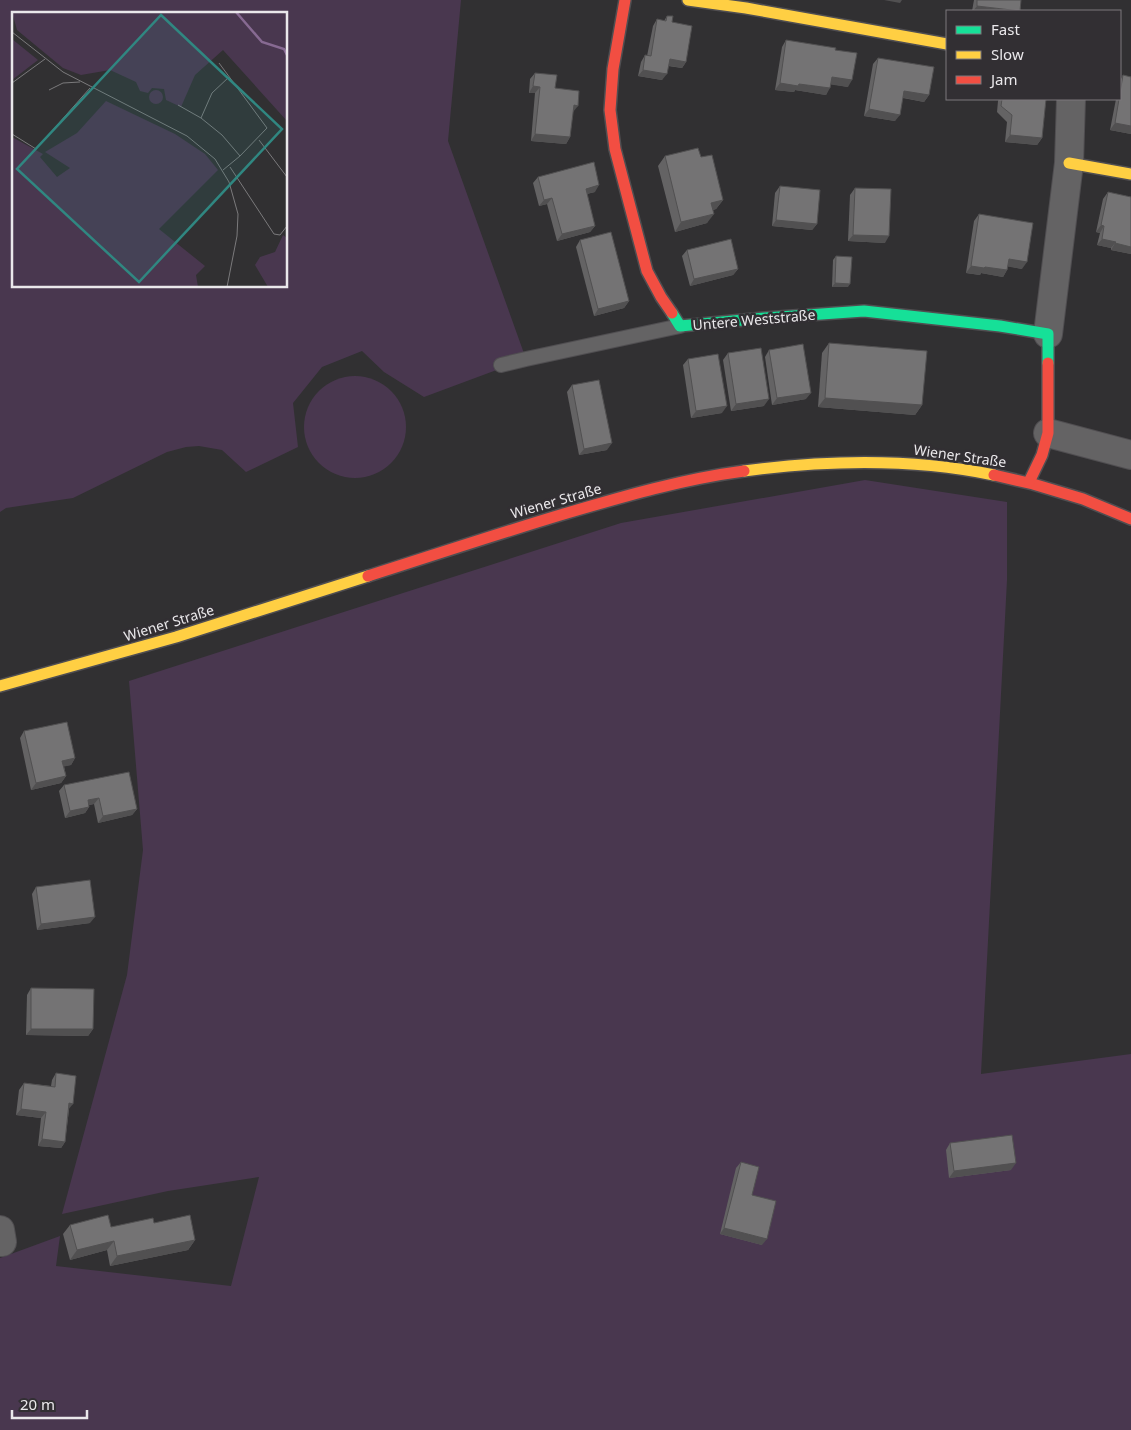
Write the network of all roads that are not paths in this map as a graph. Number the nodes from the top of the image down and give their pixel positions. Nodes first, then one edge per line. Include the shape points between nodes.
1 (625, 0) edge
2 (688, 0) edge
3 (946, 44) edge
4 (1071, 100) edge
5 (1069, 163) junction
6 (1131, 174) edge
7 (680, 326) junction
8 (1048, 334) junction
9 (501, 366) dead end
10 (1048, 433) junction
11 (1131, 456) edge
12 (1029, 482) junction
13 (1131, 518) edge
14 (0, 686) edge
15 (0, 1230) edge
16 (0, 1242) edge

1 - 7 street, Untere Weststraße via 613,69 610,110 615,149 647,271
2 - 3 street
4 - 5 street
5 - 6 street
5 - 8 street
7 - 8 street, Untere Weststraße via 864,311
7 - 9 lane
8 - 10 street
10 - 11 street
10 - 12 street
12 - 13 street, Wiener Straße
12 - 14 street, Wiener Straße via 916,464 878,463 794,465 719,475 622,498 473,541 258,612
15 - 16 street

